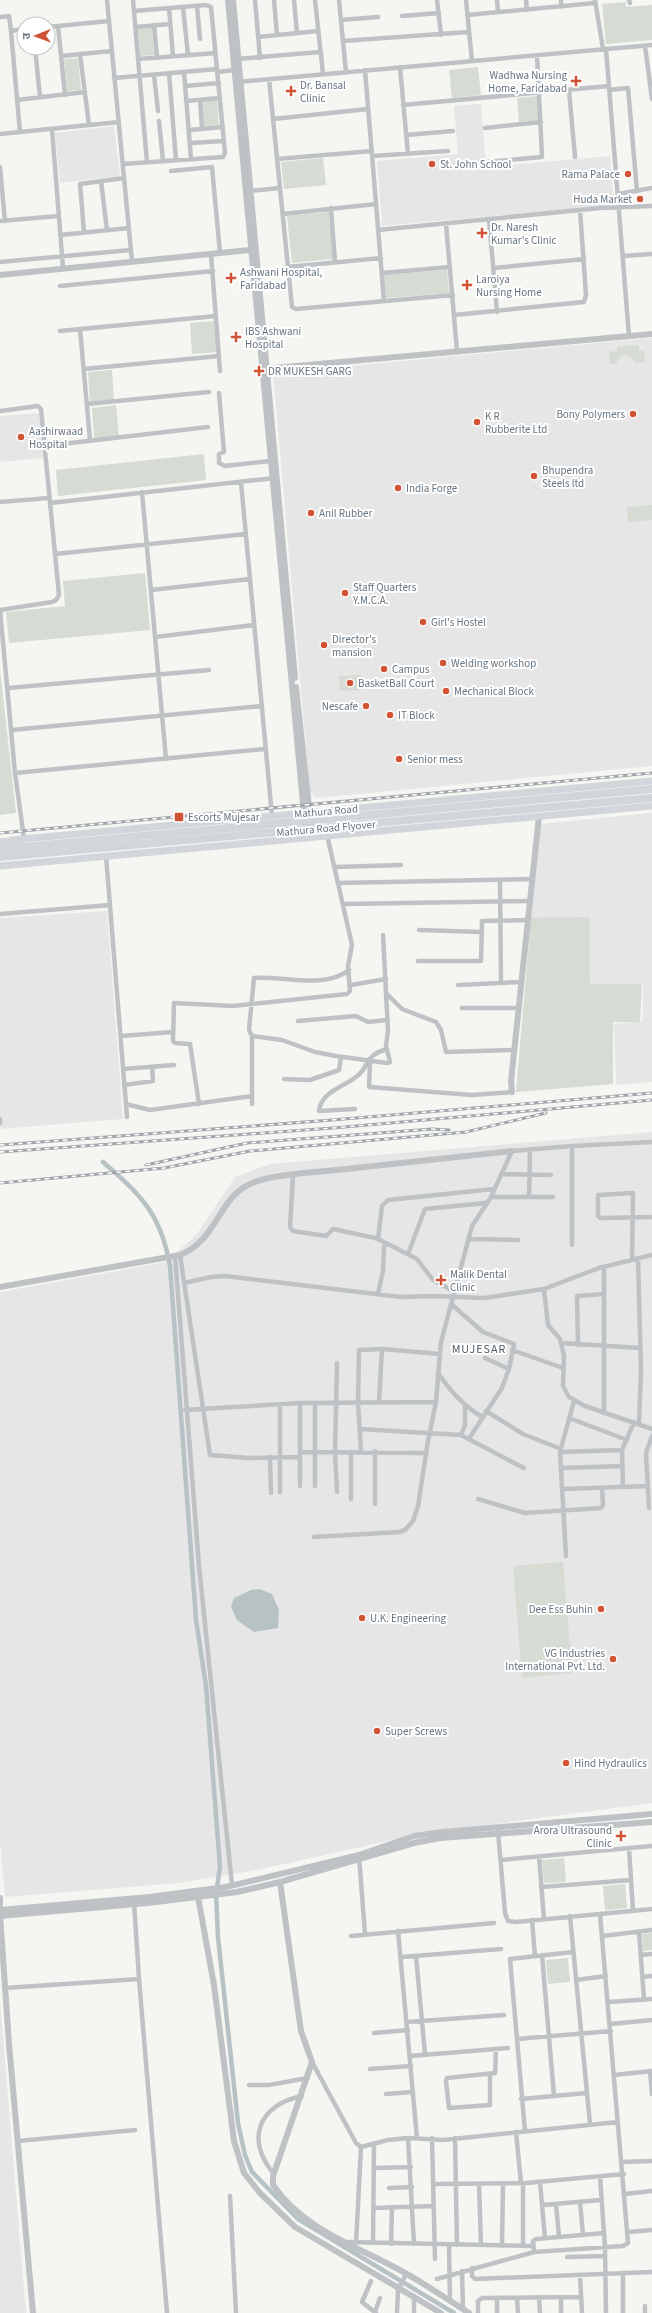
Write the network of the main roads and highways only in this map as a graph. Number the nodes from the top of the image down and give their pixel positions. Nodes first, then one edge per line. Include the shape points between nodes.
1 (652, 781) edge
2 (652, 789) edge
3 (652, 798) edge
4 (652, 806) edge
5 (0, 842) edge
6 (53, 844) junction
7 (0, 849) edge
8 (0, 857) edge
9 (0, 866) edge

1 - 5 main road, Mathura Road
2 - 6 highway, Mathura Road Flyover
3 - 8 highway, Mathura Road Flyover
4 - 9 main road
5 - 6 highway
6 - 7 highway

